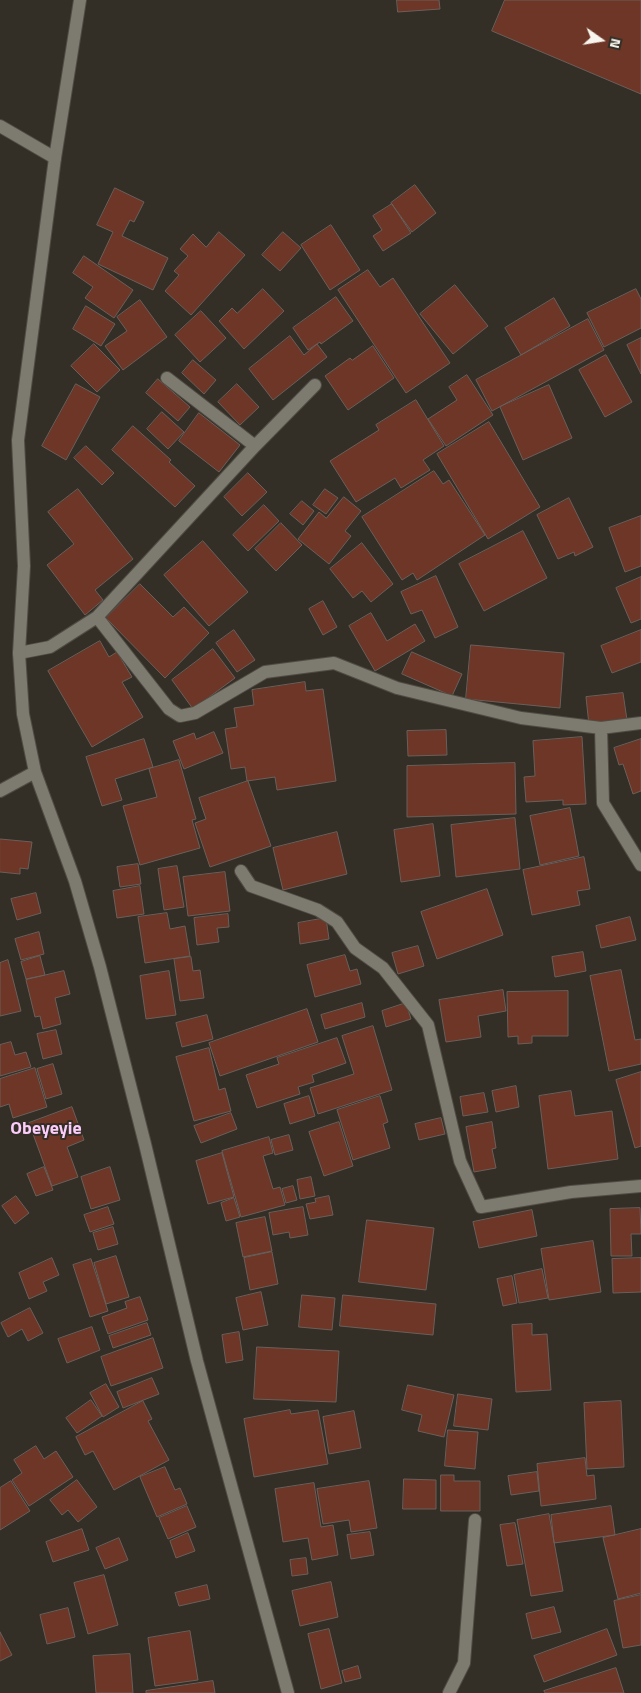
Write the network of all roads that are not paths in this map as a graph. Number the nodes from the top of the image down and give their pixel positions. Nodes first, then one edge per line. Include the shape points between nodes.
1 (80, 0) edge
2 (0, 126) edge
3 (55, 158) junction
4 (167, 378) dead end
5 (315, 384) dead end
6 (255, 446) junction
7 (97, 617) junction
8 (19, 653) junction
9 (641, 723) edge
10 (601, 728) junction
11 (36, 772) junction
12 (0, 791) edge
13 (641, 865) edge
14 (241, 871) dead end
15 (641, 1186) edge
16 (475, 1520) dead end
17 (288, 1693) edge
18 (449, 1693) edge

1 - 3 street
2 - 3 street
3 - 8 street via 18,440 24,566
4 - 6 street
5 - 6 street
6 - 7 street
7 - 8 street via 50,647
7 - 10 street via 169,709 180,716 195,714 265,672 334,663 397,688 521,718
8 - 11 street via 23,714
9 - 10 street
10 - 13 street via 603,803
11 - 12 street
11 - 17 street via 76,881 100,967 197,1361
14 - 15 street via 251,886 318,910 336,922 355,948 383,968 428,1025 460,1161 481,1207 571,1192
16 - 18 street via 464,1663

